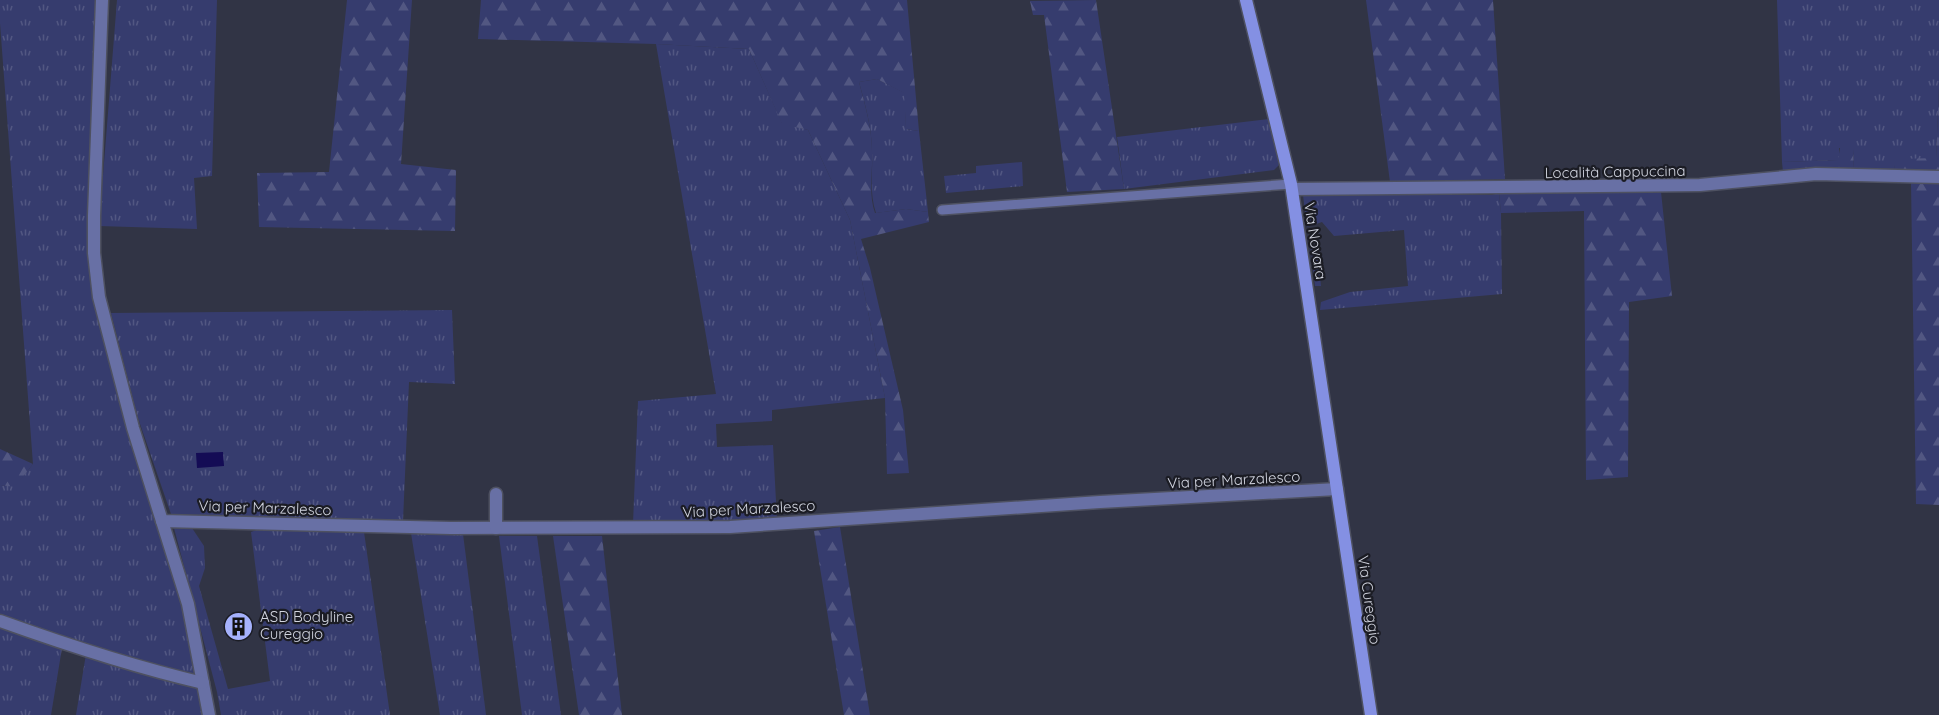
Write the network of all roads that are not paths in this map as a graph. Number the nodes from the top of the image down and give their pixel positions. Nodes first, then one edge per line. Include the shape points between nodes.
1 (102, 0) edge
2 (1246, 0) edge
3 (1939, 177) edge
4 (1291, 186) junction
5 (942, 210) dead end
6 (1337, 489) junction
7 (496, 495) dead end
8 (162, 521) junction
9 (496, 528) junction
10 (0, 621) edge
11 (203, 682) junction
12 (209, 715) edge
13 (1371, 715) edge

1 - 8 street via 94,216 99,297
2 - 4 main road, Via Novara
3 - 4 street, Località Cappuccina via 1816,174 1636,187
4 - 5 lane
4 - 6 main road, Via Novara
6 - 9 street, Via per Marzalesco via 730,527
6 - 13 main road, Via Cureggio
7 - 9 street
8 - 9 street, Via per Marzalesco
8 - 11 street via 188,604
10 - 11 street via 142,668
11 - 12 street

